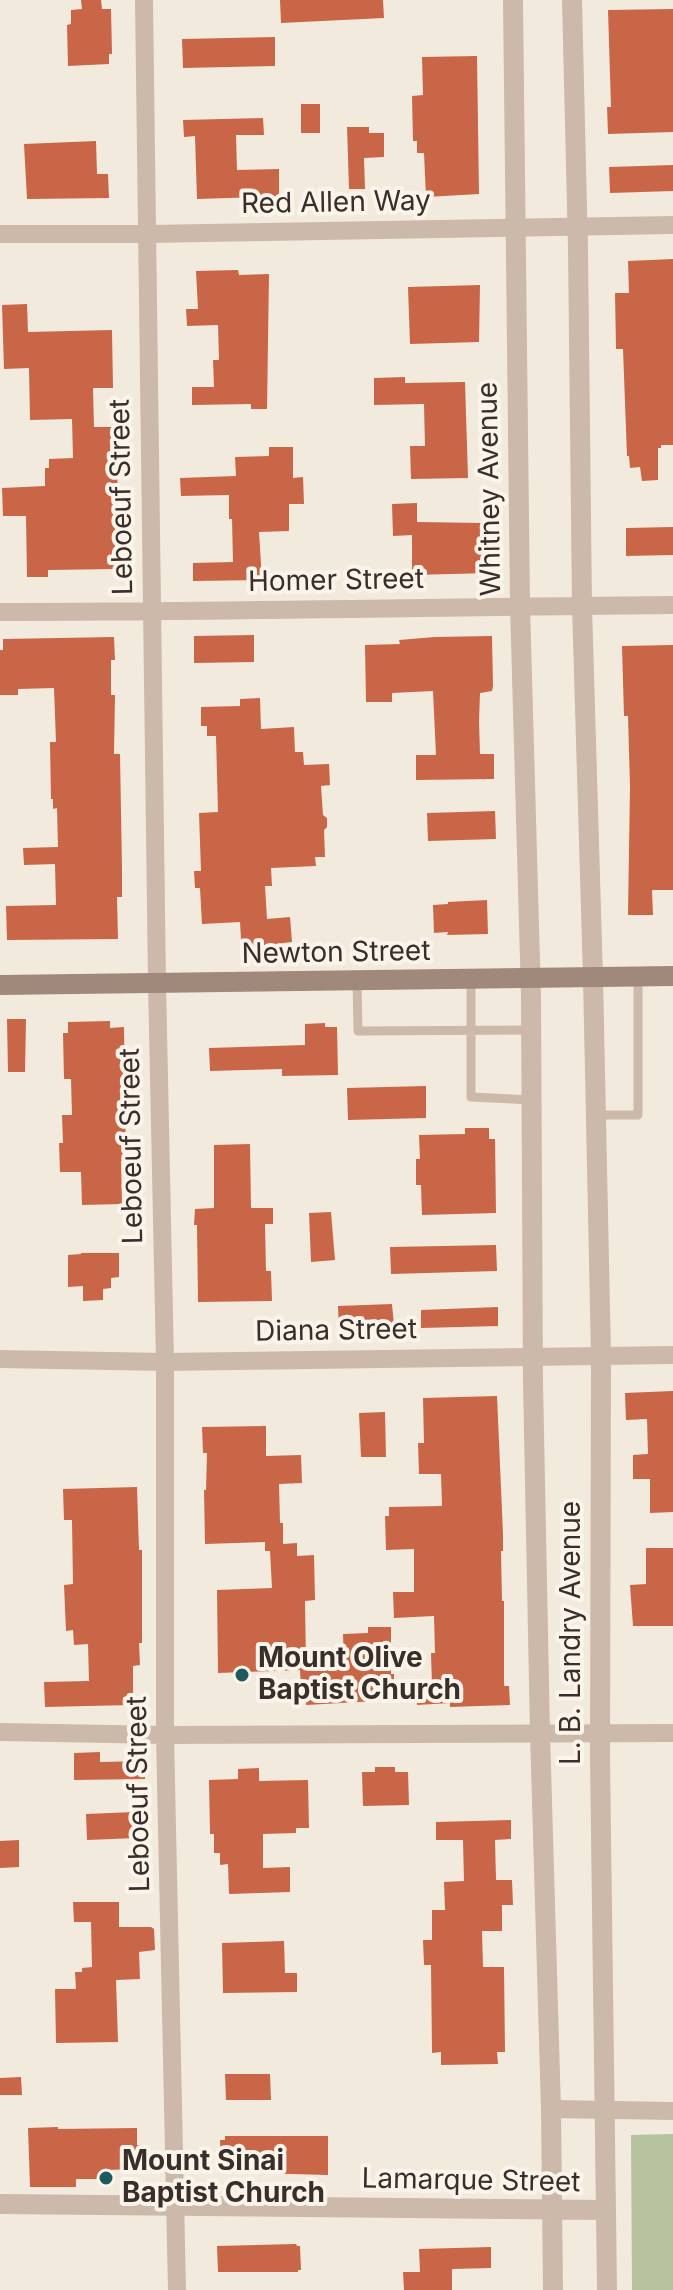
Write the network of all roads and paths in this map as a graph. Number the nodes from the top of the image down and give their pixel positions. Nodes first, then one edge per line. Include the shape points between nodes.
1 (144, 0) edge
2 (513, 0) edge
3 (572, 0) edge
4 (673, 225) edge
5 (578, 226) junction
6 (515, 229) junction
7 (0, 234) edge
8 (148, 234) junction
9 (520, 605) junction
10 (673, 605) edge
11 (582, 606) junction
12 (0, 612) edge
13 (152, 612) junction
14 (673, 976) edge
15 (593, 977) junction
16 (638, 977) junction
17 (531, 978) junction
18 (471, 979) junction
19 (357, 981) junction
20 (157, 983) junction
21 (0, 985) edge
22 (471, 1030) junction
23 (532, 1030) junction
24 (532, 1100) junction
25 (596, 1115) junction
26 (673, 1355) edge
27 (533, 1356) junction
28 (601, 1356) junction
29 (0, 1359) edge
30 (165, 1362) junction
31 (0, 1732) edge
32 (540, 1733) junction
33 (600, 1733) junction
34 (673, 1733) edge
35 (165, 1735) junction
36 (551, 2109) junction
37 (604, 2111) junction
38 (673, 2111) edge
39 (0, 2204) edge
40 (176, 2205) junction
41 (552, 2210) junction
42 (606, 2210) junction
43 (177, 2290) edge
44 (553, 2290) edge
45 (607, 2290) edge

1 - 8 street, Leboeuf Street
2 - 6 street, Whitney Avenue
3 - 5 street
4 - 5 street, Red Allen Way
5 - 6 street, Red Allen Way
5 - 11 street
6 - 8 street, Red Allen Way
6 - 9 street, Whitney Avenue
7 - 8 street, Red Allen Way
8 - 13 street, Leboeuf Street
9 - 11 street, Homer Street
9 - 13 street, Homer Street
9 - 17 street, Whitney Avenue
10 - 11 street, Homer Street
11 - 15 street
12 - 13 street, Homer Street
13 - 20 street, Leboeuf Street
14 - 16 main road, Newton Street
15 - 16 main road, Newton Street
15 - 17 main road, Newton Street
15 - 25 street, L. B. Landry Avenue
16 - 25 lane via 638,1115
17 - 18 main road, Newton Street
17 - 23 street, L. B. Landry Avenue
18 - 19 main road, Newton Street
18 - 22 lane
19 - 20 main road, Newton Street
19 - 22 lane via 358,1031
20 - 21 main road, Newton Street
20 - 30 street, Leboeuf Street
22 - 23 lane
22 - 24 lane via 471,1097
23 - 24 street, L. B. Landry Avenue
24 - 27 street, L. B. Landry Avenue
25 - 28 street, L. B. Landry Avenue
26 - 28 street, Diana Street
27 - 28 street, Diana Street
27 - 30 street, Diana Street
27 - 32 street, L. B. Landry Avenue
28 - 33 street, L. B. Landry Avenue
29 - 30 street, Diana Street
30 - 35 street, Leboeuf Street
31 - 35 street
32 - 33 street
32 - 35 street
32 - 36 street, L. B. Landry Avenue
33 - 34 street
33 - 37 street, L. B. Landry Avenue
35 - 40 street, Leboeuf Street
36 - 37 street
36 - 41 street, L. B. Landry Avenue
37 - 38 street
37 - 42 street, L. B. Landry Avenue
39 - 40 street, Lamarque Street
40 - 41 street, Lamarque Street
40 - 43 street, Leboeuf Street
41 - 42 street, Lamarque Street
41 - 44 street, L. B. Landry Avenue
42 - 45 street, L. B. Landry Avenue

